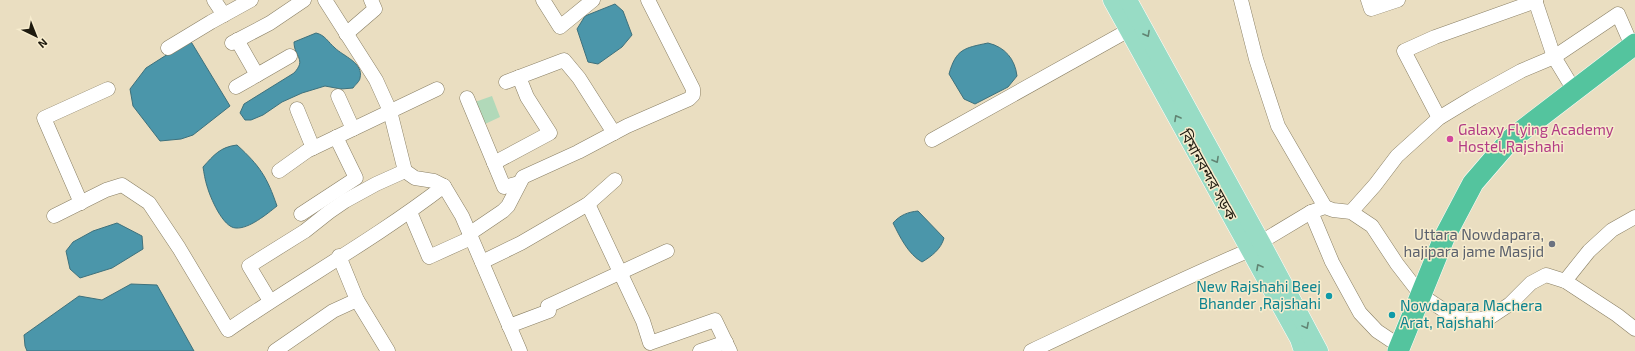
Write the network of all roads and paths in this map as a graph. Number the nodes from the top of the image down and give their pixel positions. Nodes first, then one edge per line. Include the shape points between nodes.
1 (214, 0) edge
2 (250, 0) edge
3 (304, 0) edge
4 (325, 0) edge
5 (371, 0) edge
6 (542, 0) edge
7 (593, 0) edge
8 (648, 0) edge
9 (1112, 0) edge
10 (1128, 0) edge
11 (1241, 0) edge
12 (1368, 0) edge
13 (1398, 0) edge
14 (1536, 1) edge
15 (224, 15) junction
16 (1128, 30) junction
17 (346, 34) junction
18 (1633, 45) edge
19 (168, 48) dead end
20 (290, 56) dead end
21 (1554, 57) junction
22 (257, 74) junction
23 (236, 87) dead end
24 (108, 89) dead end
25 (437, 89) dead end
26 (1574, 90) junction
27 (338, 96) dead end
28 (466, 98) dead end
29 (298, 109) dead end
30 (390, 111) junction
31 (1439, 118) junction
32 (352, 129) junction
33 (614, 133) junction
34 (336, 137) junction
35 (932, 140) dead end
36 (313, 148) junction
37 (494, 163) junction
38 (278, 171) dead end
39 (405, 172) junction
40 (615, 180) dead end
41 (519, 183) junction
42 (444, 186) junction
43 (81, 203) junction
44 (588, 204) junction
45 (1325, 207) junction
46 (410, 212) junction
47 (1311, 212) junction
48 (1350, 212) junction
49 (301, 214) dead end
50 (54, 216) dead end
51 (1635, 217) edge
52 (470, 236) junction
53 (1256, 246) junction
54 (667, 251) dead end
55 (339, 256) junction
56 (482, 262) junction
57 (621, 274) junction
58 (1564, 281) junction
59 (1421, 295) junction
60 (357, 300) junction
61 (270, 301) junction
62 (509, 326) junction
63 (1635, 329) edge
64 (651, 347) edge
65 (728, 347) edge
66 (1398, 347) edge
67 (275, 351) edge
68 (388, 351) edge
69 (520, 351) edge
70 (700, 351) edge
71 (1031, 351) edge
72 (1304, 351) edge
73 (1319, 351) edge

1 - 15 street
2 - 15 street
3 - 22 street via 270,23 234,41
4 - 17 street
5 - 17 street via 375,9
6 - 7 street via 560,27
8 - 33 street via 694,92 689,99
9 - 16 main road, বিমানবন্দর সড়ক
10 -> 53 main road, বিমানবন্দর সড়ক
11 - 45 street via 1256,59 1278,126
12 - 13 street via 1371,9
14 - 21 street
14 - 31 street via 1435,37 1404,51
15 - 19 street
16 - 35 street
53 -> 16 main road, বিমানবন্দর সড়ক
17 - 30 street via 376,80
18 - 21 street via 1618,14
18 - 26 highway
20 - 22 street
21 - 26 street
21 - 31 street via 1521,71
22 - 23 street
24 - 43 street via 44,118
25 - 30 street
26 - 59 highway via 1511,138 1473,183 1444,238
27 - 32 street
28 - 37 street
29 - 36 street
30 - 32 street
30 - 39 street
31 - 48 street via 1397,156
32 - 34 street
33 - 37 street via 579,78 564,60 512,80 528,97 550,133
33 - 41 street via 529,173
34 - 36 street
34 - 49 street via 356,178
36 - 38 street
37 - 41 street via 504,187
39 - 42 street via 415,178 434,181
39 - 61 street via 345,201 305,231 250,266
40 - 44 street
41 - 52 street via 508,206
42 - 46 street
42 - 52 street via 462,216
43 - 50 street
43 - 61 street via 122,185 149,203 228,330
44 - 56 street via 521,243
44 - 57 street
45 - 47 street
45 - 48 street
46 - 52 street via 429,258
46 - 55 street
47 - 53 street
47 - 66 street via 1332,262 1360,313 1376,331
48 - 59 street via 1372,226
51 - 58 street via 1612,230 1589,251
52 - 56 street
53 - 71 street via 1191,274 1125,308
72 -> 53 main road, বিমানবন্দর সড়ক
53 -> 73 main road, বিমানবন্দর সড়ক
54 - 57 street
55 - 60 street
55 - 61 street
56 - 62 street
57 - 62 street via 548,306 549,311
57 - 64 street via 643,321
58 - 59 street via 1546,275 1531,283 1510,304 1489,318 1466,320 1448,313
58 - 63 street
59 - 66 highway
60 - 67 street via 333,311
60 - 68 street
62 - 69 street
64 - 65 street via 715,320
65 - 70 street

